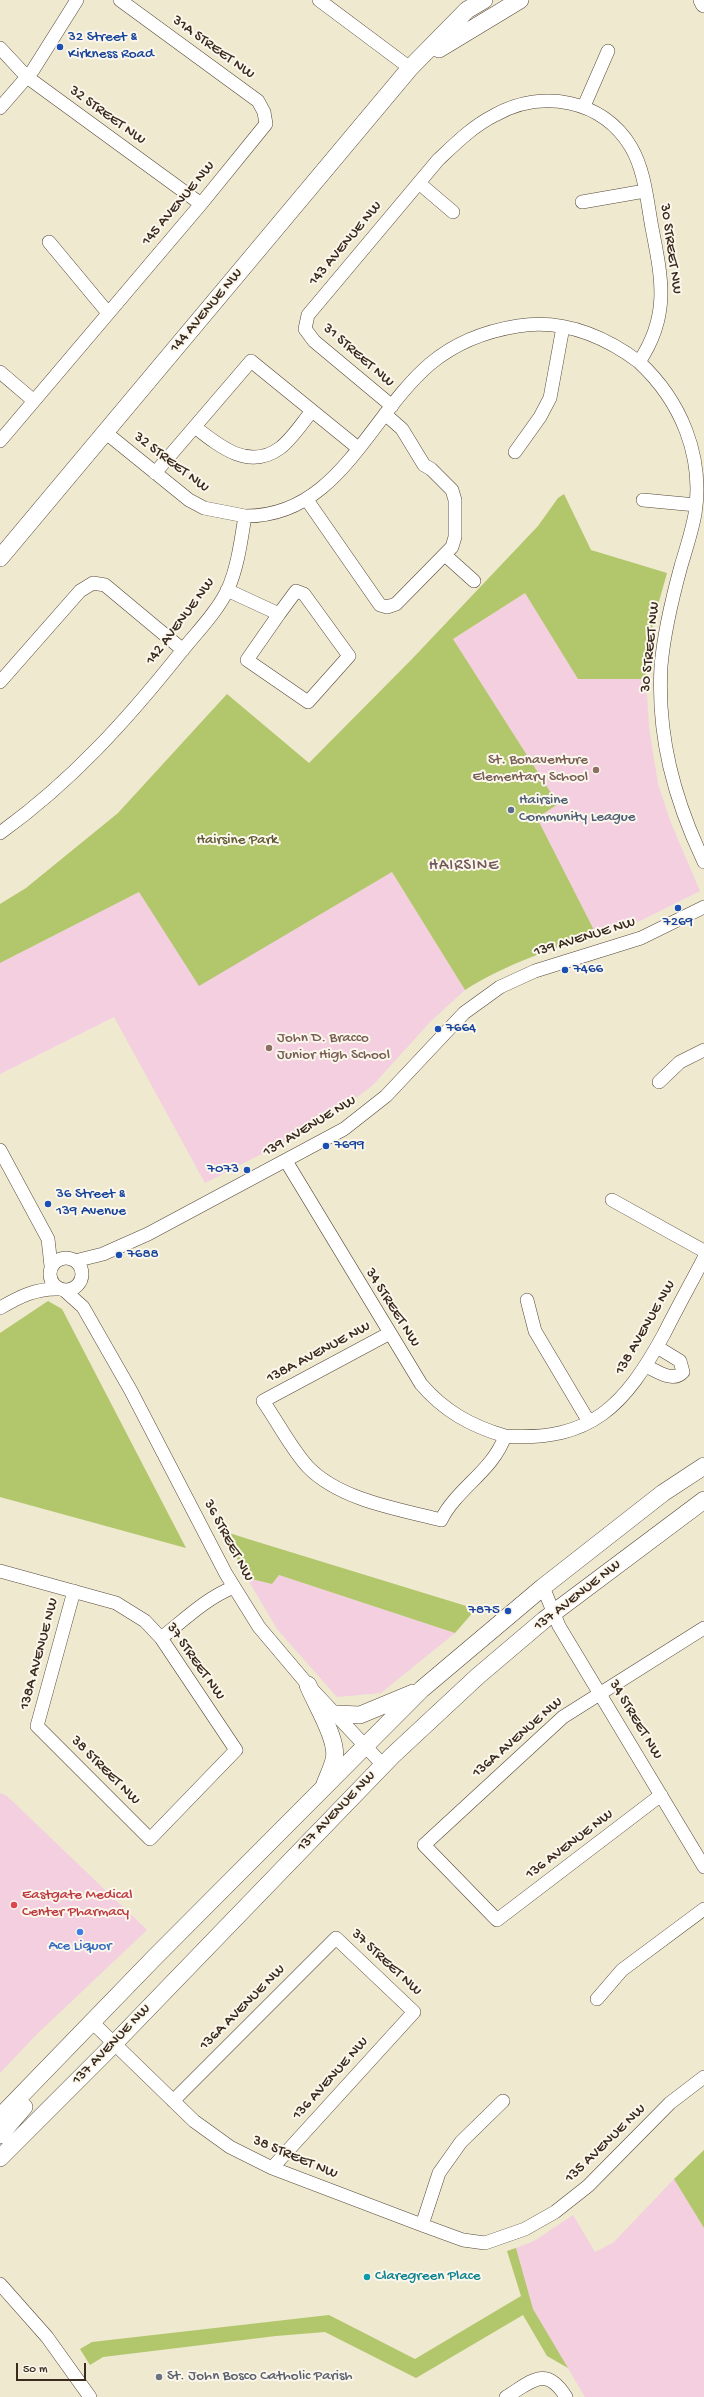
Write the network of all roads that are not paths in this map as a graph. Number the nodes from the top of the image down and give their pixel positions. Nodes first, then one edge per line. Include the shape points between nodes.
1 (77, 0) edge
2 (120, 0) edge
3 (319, 0) edge
4 (484, 0) edge
5 (520, 0) edge
6 (702, 0) edge
7 (704, 4) edge
8 (0, 48) edge
9 (608, 51) dead end
10 (410, 68) junction
11 (27, 77) junction
12 (584, 106) junction
13 (0, 108) edge
14 (264, 112) joint
15 (419, 183) junction
16 (645, 191) junction
17 (582, 202) dead end
18 (201, 204) junction
19 (453, 212) dead end
20 (49, 242) dead end
21 (108, 312) junction
22 (564, 327) junction
23 (305, 329) joint
24 (639, 362) junction
25 (0, 372) edge
26 (34, 401) junction
27 (388, 410) junction
28 (312, 411) junction
29 (195, 427) junction
30 (105, 432) junction
31 (0, 440) edge
32 (358, 448) junction
33 (515, 452) dead end
34 (156, 473) junction
35 (307, 500) junction
36 (643, 500) dead end
37 (696, 505) junction
38 (245, 516) junction
39 (445, 555) junction
40 (1, 556) edge
41 (474, 581) dead end
42 (227, 590) junction
43 (279, 614) junction
44 (183, 650) junction
45 (0, 682) edge
46 (0, 833) edge
47 (704, 862) edge
48 (704, 907) edge
49 (704, 1050) edge
50 (659, 1082) dead end
51 (0, 1150) edge
52 (286, 1161) junction
53 (612, 1200) dead end
54 (48, 1239) junction
55 (704, 1250) edge
56 (103, 1254) junction
57 (704, 1258) edge
58 (72, 1260) junction
59 (51, 1269) junction
60 (80, 1282) junction
61 (62, 1290) junction
62 (29, 1293) junction
63 (527, 1300) dead end
64 (83, 1307) junction
65 (0, 1308) edge
66 (390, 1333) junction
67 (657, 1346) junction
68 (646, 1366) junction
69 (589, 1422) junction
70 (505, 1436) junction
71 (704, 1466) edge
72 (704, 1500) edge
73 (0, 1571) edge
74 (234, 1587) junction
75 (543, 1587) junction
76 (74, 1591) junction
77 (553, 1614) junction
78 (704, 1628) edge
79 (161, 1638) junction
80 (308, 1685) junction
81 (422, 1689) junction
82 (600, 1693) junction
83 (335, 1714) junction
84 (38, 1726) joint
85 (366, 1747) junction
86 (383, 1765) junction
87 (323, 1789) junction
88 (661, 1795) junction
89 (150, 1839) joint
90 (704, 1867) edge
91 (704, 1909) edge
92 (497, 1920) joint
93 (336, 1938) joint
94 (597, 1999) dead end
95 (414, 2012) joint
96 (92, 2022) junction
97 (114, 2044) junction
98 (704, 2076) edge
99 (40, 2077) junction
100 (173, 2101) junction
101 (503, 2101) dead end
102 (0, 2117) edge
103 (0, 2135) edge
104 (0, 2158) edge
105 (272, 2168) junction
106 (422, 2225) junction
107 (525, 2229) joint
108 (0, 2284) edge
109 (90, 2397) edge
110 (506, 2397) edge
111 (566, 2397) edge

1 - 11 street
2 - 14 street, 31A STREET NW via 258,101
3 - 10 street
4 - 10 main road, 144 AVENUE NW via 467,10
5 - 10 main road, 144 AVENUE NW via 478,23
6 - 7 main road
8 - 11 street, 32 STREET NW
9 - 12 street
10 - 30 main road, 144 AVENUE NW
11 - 13 street
11 - 18 street, 32 STREET NW
12 - 15 street, 143 AVENUE NW via 562,101 539,101 501,112 462,137
12 - 16 street, 30 STREET NW via 609,122 625,138 636,158
14 - 18 street, 145 AVENUE NW via 266,124
15 - 19 street
15 - 23 street, 143 AVENUE NW via 308,315
16 - 17 street, 30 STREET NW
16 - 24 street, 30 STREET NW via 662,294 655,332
18 - 21 street, 145 AVENUE NW
20 - 21 street
21 - 26 street, 145 AVENUE NW
22 - 24 street via 603,339
22 - 27 street via 535,324 517,326 490,332 464,342 430,364
22 - 33 street via 550,398
23 - 27 street, 31 STREET NW via 314,341
24 - 37 street, 30 STREET NW via 666,393 687,430 697,475
25 - 26 street
26 - 31 street, 145 AVENUE NW
27 - 32 street
27 - 39 street, 31 STREET NW via 402,428 424,466 431,469 452,490 455,500 455,538
28 - 29 street via 281,448 262,456 233,454
28 - 29 street via 251,361
28 - 32 street
29 - 34 street
30 - 34 street, 32 STREET NW
30 - 40 main road, 144 AVENUE NW
32 - 35 street via 332,478
34 - 38 street, 32 STREET NW via 196,504 216,511
35 - 38 street via 276,513
35 - 39 street, 31 STREET NW via 380,604 388,607 396,604
36 - 37 street
37 - 47 street, 30 STREET NW via 693,526 668,613 660,692 663,733 672,781 686,823
38 - 42 street, 142 AVENUE NW via 236,567
39 - 41 street
42 - 43 street
42 - 44 street, 142 AVENUE NW
43 - 43 street via 247,660 308,702 349,656 304,594 296,591
44 - 45 street via 105,586 93,583 80,591
44 - 46 street, 142 AVENUE NW via 128,717 85,763
48 - 52 street, 139 AVENUE NW via 641,938 535,971 500,987 464,1013 376,1105 344,1130
49 - 50 street via 680,1062
51 - 54 street
52 - 56 street, 139 AVENUE NW via 148,1234
52 - 66 street, 34 STREET NW
53 - 55 street
54 - 58 street
54 - 59 street
56 - 58 street, 139 AVENUE NW
56 - 60 street, 139 AVENUE NW
57 - 67 street, 138 AVENUE NW
58 - 59 street via 59,1259
58 - 60 street via 81,1269
59 - 61 street via 51,1282
59 - 62 street
60 - 61 street via 75,1288
60 - 64 street, 36 STREET NW
61 - 62 street via 45,1288
61 - 64 street, 36 STREET NW
62 - 65 street
63 - 69 street via 535,1331
64 - 74 street, 36 STREET NW via 131,1391
66 - 70 street, 34 STREET NW via 421,1384 439,1403 467,1422
66 - 70 street, 138A AVENUE NW via 263,1401 308,1467 334,1486 366,1501 440,1520 448,1505 495,1457
67 - 68 street, 138 AVENUE NW
67 - 68 street via 680,1361 683,1372 676,1377 669,1377
68 - 69 street, 138 AVENUE NW via 618,1402
69 - 70 street, 138 AVENUE NW via 550,1435
71 - 75 main road, 137 AVENUE NW via 663,1493
72 - 77 main road, 137 AVENUE NW
73 - 76 street, 37 STREET NW
74 - 79 street via 208,1600
74 - 80 street, 36 STREET NW via 272,1645
75 - 77 street, 34 STREET NW
75 - 81 main road, 137 AVENUE NW
76 - 79 street, 37 STREET NW via 127,1608
76 - 84 street, 138A AVENUE NW
77 - 82 street, 34 STREET NW
77 - 86 main road, 137 AVENUE NW via 478,1676
78 - 82 street, 136A AVENUE NW
79 - 89 street, 37 STREET NW via 236,1750
80 - 83 street, 36 STREET NW
80 - 87 main road via 319,1713 330,1730 335,1749 334,1760
81 - 83 main road via 360,1714
81 - 85 main road, 137 AVENUE NW
82 - 88 street, 34 STREET NW
82 - 92 street, 136A AVENUE NW via 563,1717 424,1845
83 - 85 street, 36 STREET NW
84 - 89 street, 38 STREET NW
85 - 86 street, 36 STREET NW
85 - 87 main road, 137 AVENUE NW
86 - 97 main road, 137 AVENUE NW
87 - 96 main road, 137 AVENUE NW
88 - 90 street, 34 STREET NW
88 - 92 street, 136 AVENUE NW
91 - 94 street via 622,1970
93 - 95 street, 37 STREET NW
93 - 100 street, 136A AVENUE NW
95 - 105 street, 136 AVENUE NW
96 - 97 street, 38 STREET NW
96 - 99 main road, 137 AVENUE NW
97 - 100 street, 38 STREET NW
97 - 104 main road, 137 AVENUE NW
98 - 107 street, 135 AVENUE NW via 670,2104 588,2186 555,2212
99 - 102 main road, 137 AVENUE NW
99 - 103 main road via 32,2098
100 - 105 street, 38 STREET NW via 194,2121 230,2147
101 - 106 street via 461,2142 439,2173
105 - 106 street, 38 STREET NW
106 - 107 street, 38 STREET NW via 463,2240 486,2243
108 - 109 street via 47,2337
110 - 111 street via 541,2377 548,2378 561,2388

